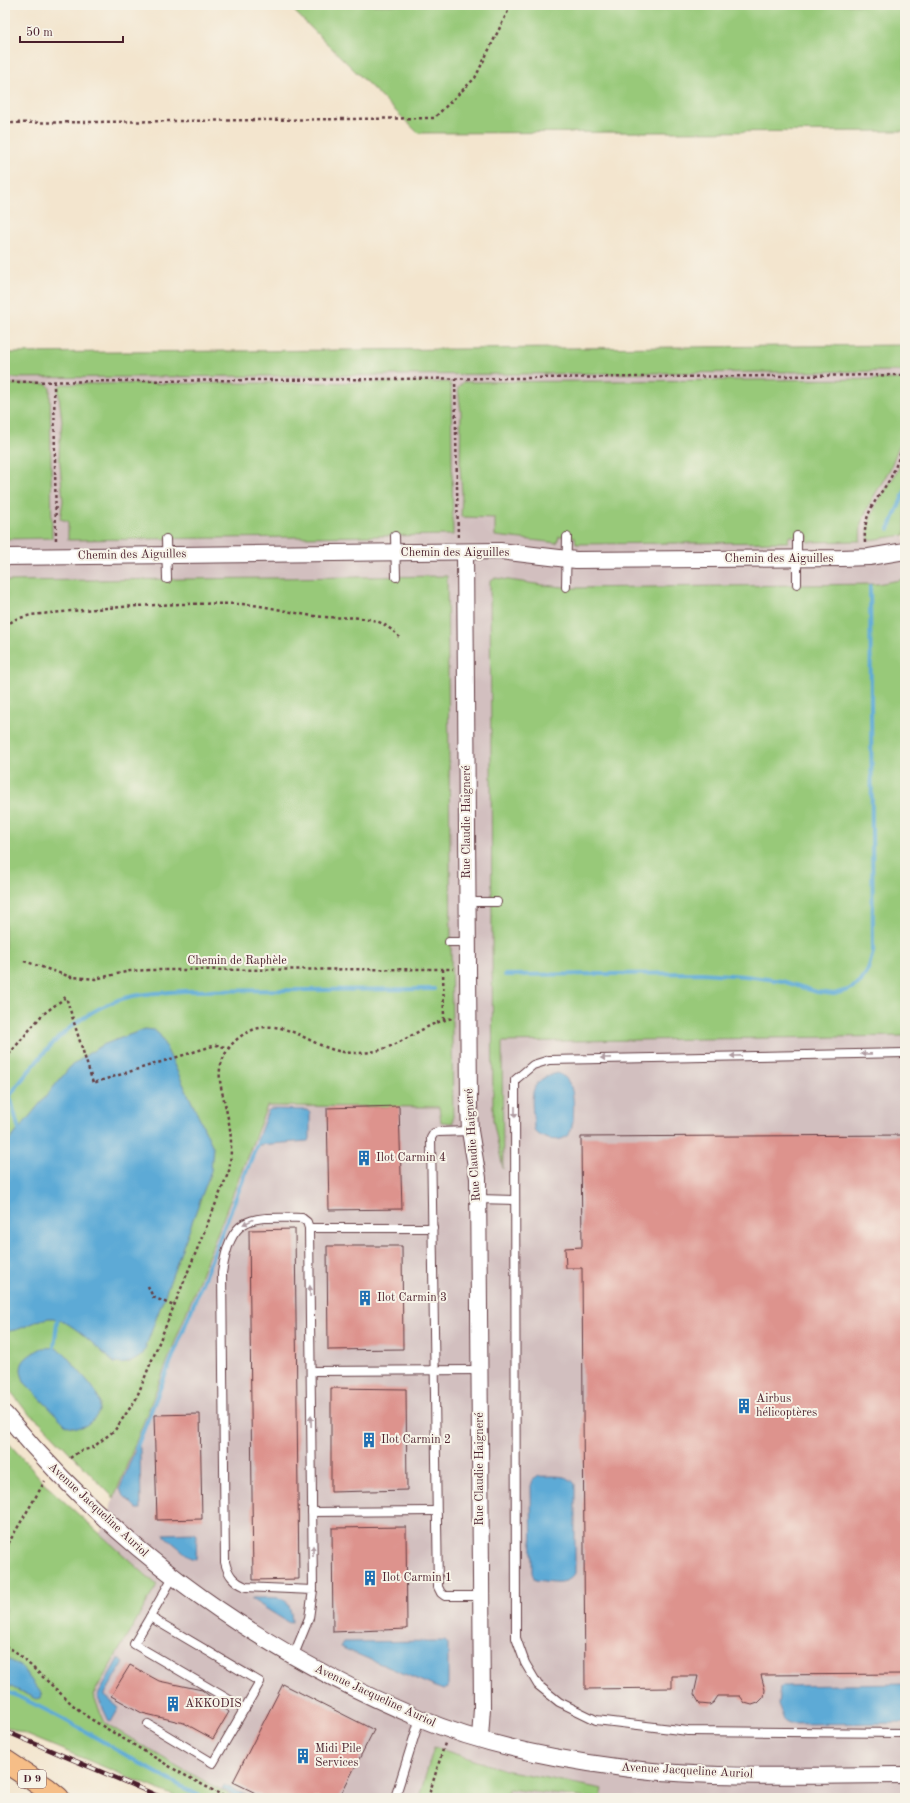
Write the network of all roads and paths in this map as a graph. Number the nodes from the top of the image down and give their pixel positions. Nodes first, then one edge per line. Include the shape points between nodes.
1 (511, 5) edge
2 (5, 123) edge
3 (905, 375) edge
4 (455, 378) junction
5 (54, 381) junction
6 (5, 382) edge
7 (905, 441) edge
8 (395, 536) dead end
9 (797, 536) dead end
10 (567, 537) dead end
11 (166, 539) dead end
12 (56, 542) dead end
13 (865, 544) dead end
14 (461, 546) junction
15 (905, 551) edge
16 (396, 553) junction
17 (166, 555) junction
18 (5, 557) edge
19 (797, 559) junction
20 (566, 560) junction
21 (396, 577) dead end
22 (168, 579) dead end
23 (797, 584) dead end
24 (566, 586) dead end
25 (5, 626) edge
26 (399, 637) dead end
27 (468, 902) junction
28 (497, 902) dead end
29 (450, 942) dead end
30 (468, 942) junction
31 (24, 961) dead end
32 (443, 969) junction
33 (454, 969) dead end
34 (454, 1018) dead end
35 (444, 1019) junction
36 (229, 1048) junction
37 (905, 1053) edge
38 (5, 1059) edge
39 (470, 1131) junction
40 (478, 1199) junction
41 (515, 1200) junction
42 (309, 1228) junction
43 (433, 1228) junction
44 (148, 1286) dead end
45 (174, 1306) junction
46 (311, 1370) junction
47 (436, 1370) junction
48 (479, 1370) junction
49 (5, 1414) edge
50 (70, 1458) dead end
51 (45, 1481) dead end
52 (436, 1511) junction
53 (312, 1512) junction
54 (5, 1549) edge
55 (173, 1577) junction
56 (313, 1590) junction
57 (481, 1596) junction
58 (150, 1617) junction
59 (5, 1646) edge
60 (294, 1657) junction
61 (245, 1709) junction
62 (420, 1718) junction
63 (148, 1724) dead end
64 (905, 1733) edge
65 (480, 1738) junction
66 (445, 1743) dead end
67 (5, 1761) edge
68 (5, 1775) edge
69 (905, 1775) edge
70 (35, 1798) edge
71 (58, 1798) edge
72 (227, 1798) edge
73 (395, 1798) edge
74 (428, 1798) edge

1 - 2 path via 475,78 434,118
3 - 4 path
4 - 5 path
4 - 14 path
5 - 6 path
5 - 12 path
7 - 13 path via 890,477 866,520
8 - 16 lane
9 - 19 lane
10 - 20 lane
11 - 17 lane
14 - 16 street, Chemin des Aiguilles
14 - 20 street, Chemin des Aiguilles
14 - 27 street, Rue Claudie Haigneré
15 - 19 street, Chemin des Aiguilles via 870,557
16 - 17 street, Chemin des Aiguilles
16 - 21 lane
17 - 18 street, Chemin des Aiguilles
17 - 22 lane
19 - 20 street, Chemin des Aiguilles
19 - 23 lane
20 - 24 lane
25 - 26 path via 16,619 31,615 131,606 241,604 324,617 368,618 392,629
27 - 28 lane
27 - 30 street, Rue Claudie Haigneré
29 - 30 lane
30 - 39 street, Rue Claudie Haigneré
31 - 32 path, Chemin de Raphèle via 71,977 95,979 130,971 149,970
32 - 33 path, Chemin de Raphèle
32 - 35 path
34 - 35 path
35 - 36 path via 396,1045 372,1052 329,1049 290,1031 272,1027 262,1027 244,1034
36 - 38 path via 216,1045 93,1084 66,997 42,1015
36 - 45 path via 220,1069 231,1130 229,1171
37 -> 41 lane via 549,1060 533,1065 515,1080
39 - 40 street, Rue Claudie Haigneré via 478,1178
39 - 43 lane via 438,1132 434,1133 432,1138
40 - 41 lane
40 - 48 street, Rue Claudie Haigneré
41 - 64 lane via 516,1638 525,1663 538,1685 558,1702 596,1720 688,1731
42 - 43 lane
46 -> 42 lane
42 -> 56 lane via 307,1222 298,1218 255,1218 238,1227 225,1253 221,1306 227,1569 235,1580 246,1587
43 - 47 lane
44 - 45 path via 153,1297
45 - 50 path via 136,1399 115,1430 92,1448 80,1451
46 - 47 lane
53 -> 46 lane
47 - 48 lane
47 - 52 lane
48 - 57 street, Rue Claudie Haigneré
49 - 55 street, Avenue Jacqueline Auriol via 87,1503 122,1536
51 - 54 path
52 - 53 lane
52 - 57 lane via 440,1593 446,1596
56 -> 53 lane
55 - 58 lane
55 - 60 street, Avenue Jacqueline Auriol via 206,1602
56 - 60 lane via 309,1618
57 - 65 street, Rue Claudie Haigneré
58 - 61 lane via 260,1682
58 - 61 lane via 134,1644
59 - 72 path via 89,1718
60 - 62 street, Avenue Jacqueline Auriol
61 - 63 lane via 213,1763
62 - 65 street, Avenue Jacqueline Auriol
62 - 73 lane
65 - 69 street, Avenue Jacqueline Auriol via 541,1754 651,1771 721,1775
66 - 74 path
67 - 71 main road, D 9
68 - 70 main road, D 9

